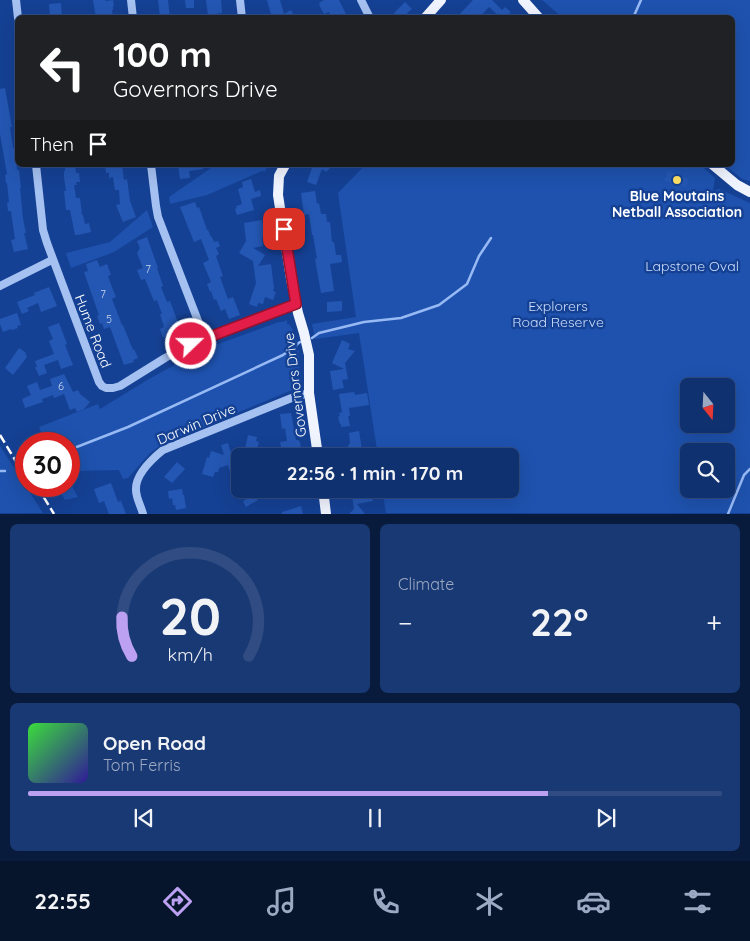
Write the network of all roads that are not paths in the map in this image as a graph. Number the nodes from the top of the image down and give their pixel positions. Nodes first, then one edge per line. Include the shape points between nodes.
1 (16, 0) edge
2 (131, 0) edge
3 (240, 0) edge
4 (361, 0) edge
5 (441, 0) edge
6 (523, 0) edge
7 (18, 15) edge
8 (133, 15) edge
9 (242, 15) edge
10 (368, 15) edge
11 (428, 15) edge
12 (536, 15) edge
13 (36, 167) edge
14 (151, 167) edge
15 (283, 167) edge
16 (715, 167) edge
17 (750, 192) edge
18 (52, 260) junction
19 (0, 286) edge
20 (296, 304) junction
21 (205, 339) junction
22 (309, 393) junction
23 (317, 448) edge
24 (324, 498) edge
25 (143, 514) edge
26 (326, 514) edge

1 - 7 street
2 - 8 street
3 - 9 street
4 - 10 street
5 - 11 main road
6 - 12 main road
13 - 18 street, Hume Road via 43,230
14 - 21 street via 158,217
15 - 20 main road, Governors Drive via 278,195
16 - 17 main road
18 - 19 street
18 - 21 street, Hume Road via 102,386 120,386 172,354
20 - 21 street, Hume Road
20 - 22 main road, Governors Drive via 308,355
22 - 23 main road, Governors Drive
22 - 25 street, Darwin Drive via 160,452 136,484
24 - 26 main road

